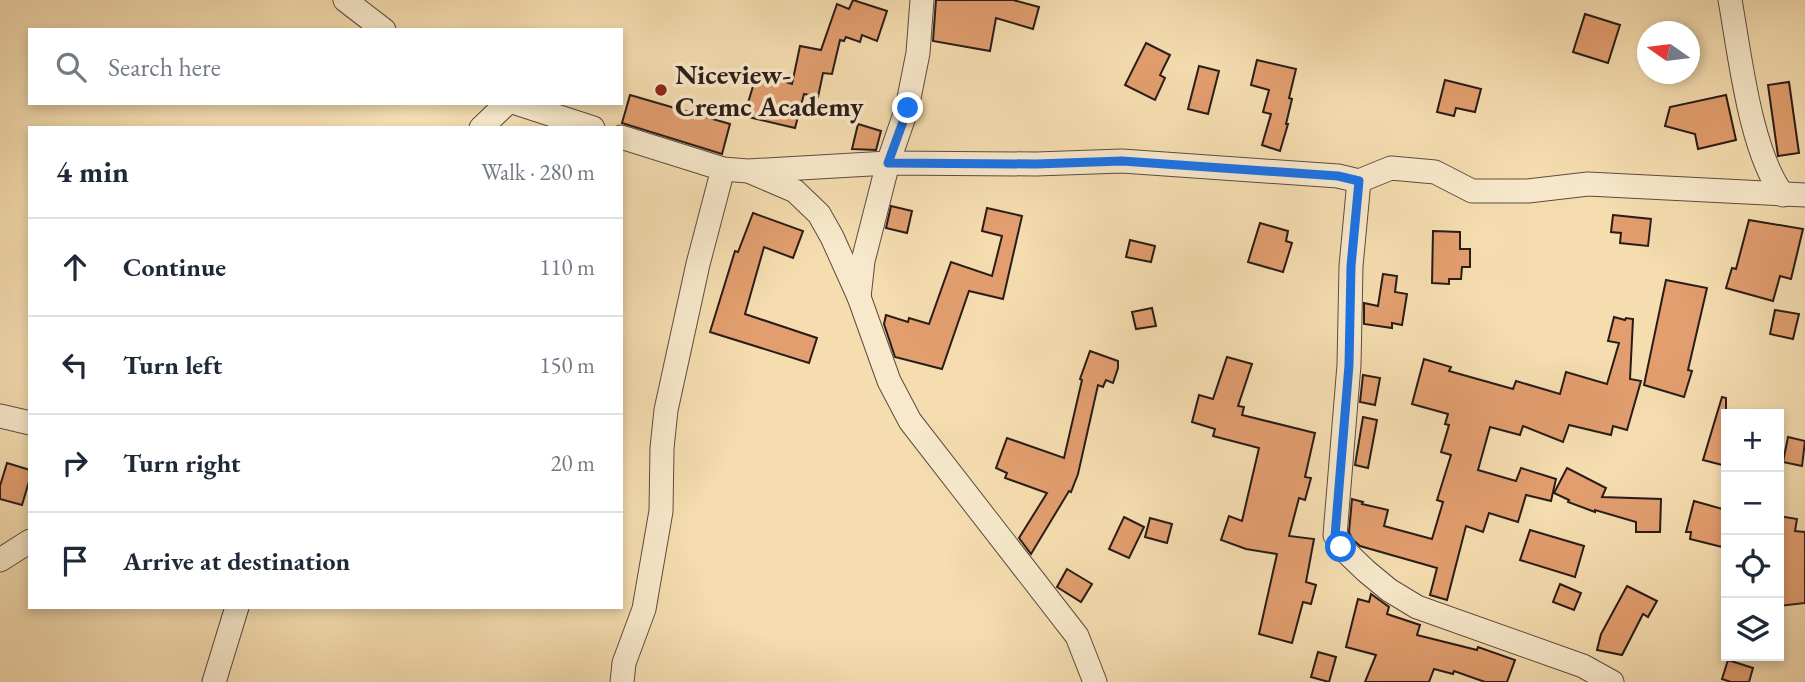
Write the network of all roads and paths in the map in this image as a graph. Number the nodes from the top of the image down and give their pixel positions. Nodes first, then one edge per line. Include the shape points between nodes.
1 (922, 0) edge
2 (1730, 0) edge
3 (355, 4) edge
4 (382, 28) edge
5 (505, 105) edge
6 (522, 105) edge
7 (483, 126) edge
8 (587, 126) edge
9 (623, 138) edge
10 (888, 163) junction
11 (723, 169) junction
12 (748, 171) junction
13 (1359, 181) junction
14 (1794, 195) edge
15 (859, 297) junction
16 (0, 416) edge
17 (28, 423) edge
18 (28, 542) edge
19 (0, 560) edge
20 (234, 616) edge
21 (1577, 674) edge
22 (214, 682) edge
23 (622, 682) edge
24 (1095, 682) edge
25 (1612, 682) edge

1 - 10 street via 908,108
2 - 14 street via 1757,134 1773,181
3 - 4 street
5 - 7 street
6 - 8 street
9 - 11 street
10 - 12 street
10 - 13 street via 1122,161
10 - 15 street via 863,261
11 - 12 street
11 - 23 street via 666,410 661,511 644,609 624,663
12 - 15 street via 795,191 819,214
13 - 14 street via 1391,168 1435,172 1472,191 1588,184
13 - 21 street via 1335,536 1366,571 1417,607
15 - 24 street via 889,381 910,421 1077,636
16 - 17 street
18 - 19 street
20 - 22 street
21 - 25 street

